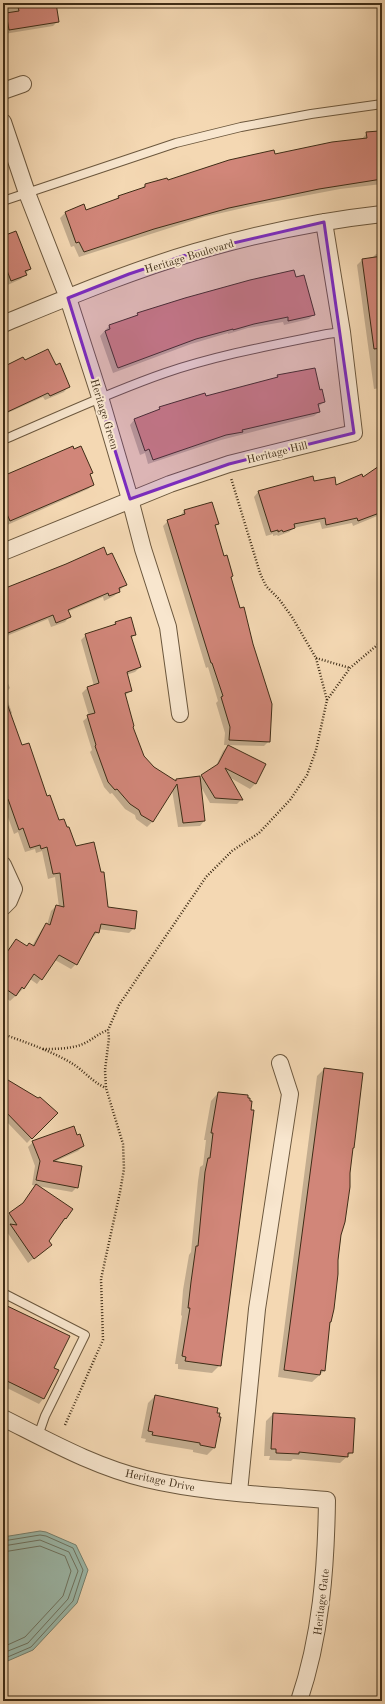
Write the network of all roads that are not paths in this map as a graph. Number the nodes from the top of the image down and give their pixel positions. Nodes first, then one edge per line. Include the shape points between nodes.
1 (23, 84) dead end
2 (3, 91) edge
3 (382, 104) edge
4 (3, 122) edge
5 (27, 193) junction
6 (3, 201) edge
7 (382, 214) edge
8 (324, 222) junction
9 (68, 298) junction
10 (3, 324) edge
11 (342, 332) junction
12 (100, 398) junction
13 (3, 440) edge
14 (130, 499) junction
15 (3, 552) edge
16 (180, 714) dead end
17 (3, 865) edge
18 (3, 907) edge
19 (280, 1063) dead end
20 (3, 1293) edge
21 (3, 1418) edge
22 (38, 1436) junction
23 (239, 1492) junction
24 (327, 1500) joint
25 (299, 1701) edge

1 - 2 street
3 - 5 lane via 241,127 176,143
4 - 5 street, Heritage Green
5 - 6 lane
5 - 9 street, Heritage Green
7 - 8 street, Heritage Boulevard
8 - 9 street, Heritage Boulevard via 195,252
8 - 11 street, Heritage Hill
9 - 10 street, Heritage Boulevard
9 - 12 street, Heritage Green
11 - 12 lane via 238,353 166,373
11 - 14 street, Heritage Hill via 354,433 229,464
12 - 13 lane
12 - 14 street, Heritage Green
14 - 15 street, Heritage Hill
14 - 16 street, Heritage Green via 168,627
17 - 18 street via 14,889
19 - 23 street via 290,1094 257,1309
20 - 22 lane via 85,1335 45,1416
21 - 22 street, Heritage Drive
22 - 23 street, Heritage Drive via 112,1469 145,1479 178,1486
23 - 24 street, Heritage Drive
24 - 25 street, Heritage Gate via 326,1556 317,1637

